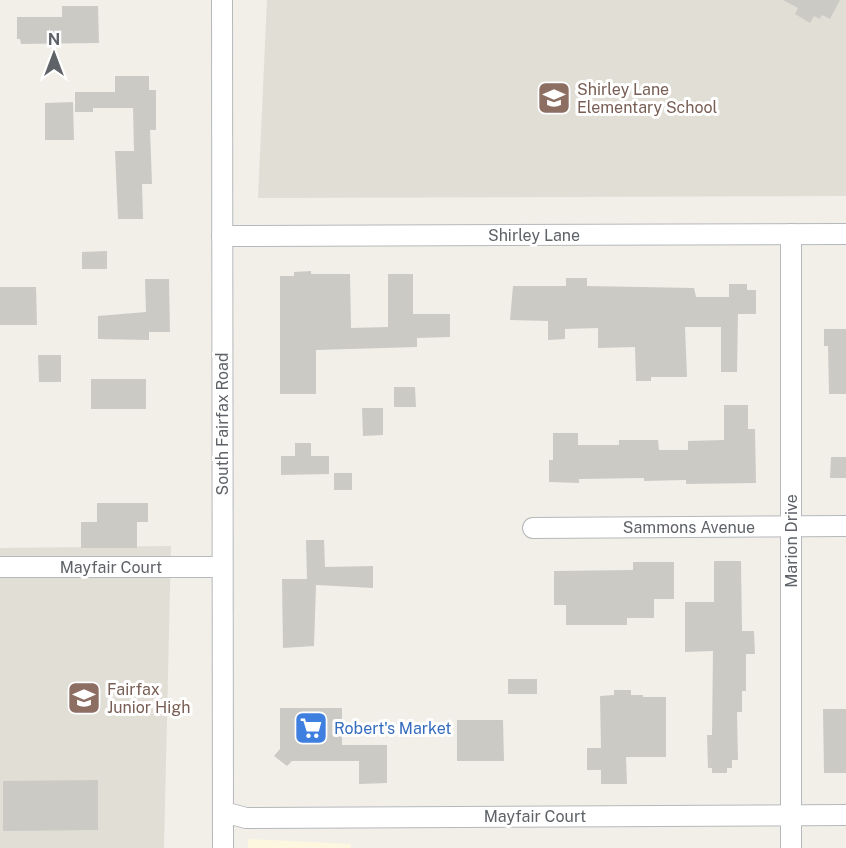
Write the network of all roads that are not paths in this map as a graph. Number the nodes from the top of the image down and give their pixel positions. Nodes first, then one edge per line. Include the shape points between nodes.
1 (222, 0) edge
2 (791, 234) junction
3 (846, 234) edge
4 (222, 236) junction
5 (791, 526) junction
6 (846, 526) edge
7 (532, 528) dead end
8 (0, 567) edge
9 (221, 567) junction
10 (224, 812) junction
11 (791, 815) junction
12 (846, 815) edge
13 (223, 848) edge
14 (791, 848) edge

1 - 4 street, South Fairfax Road
2 - 3 street, Shirley Lane
2 - 4 street, Shirley Lane
2 - 5 street, Marion Drive
4 - 9 street, South Fairfax Road
5 - 6 street, Sammons Avenue
5 - 7 street, Sammons Avenue
5 - 11 street, Marion Drive
8 - 9 street, Mayfair Court
9 - 10 street, South Fairfax Road
10 - 11 street, Mayfair Court via 246,818
10 - 13 street, South Fairfax Road
11 - 12 street, Mayfair Court
11 - 14 street, Marion Drive

